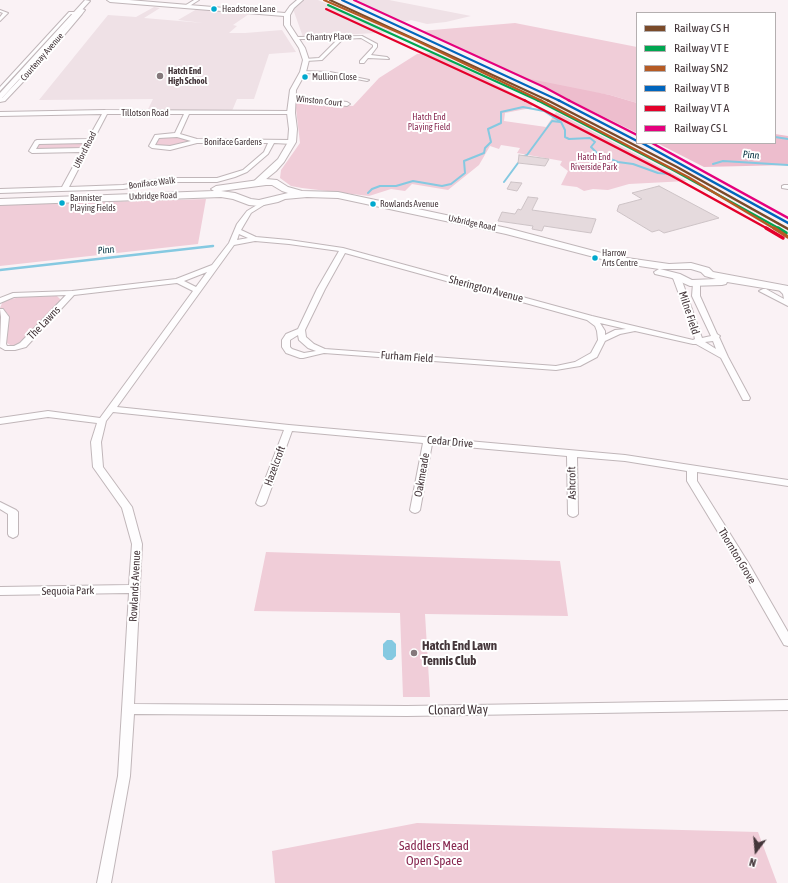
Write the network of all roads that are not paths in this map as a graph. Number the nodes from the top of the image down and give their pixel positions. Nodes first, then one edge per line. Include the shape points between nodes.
1 (80, 0) edge
2 (110, 0) edge
3 (197, 0) edge
4 (300, 0) edge
5 (87, 1) junction
6 (94, 1) edge
7 (187, 6) junction
8 (0, 11) edge
9 (287, 15) junction
10 (0, 20) edge
11 (55, 34) junction
12 (342, 37) junction
13 (296, 38) junction
14 (367, 56) junction
15 (387, 58) dead end
16 (306, 60) junction
17 (362, 62) dead end
18 (34, 64) junction
19 (315, 66) junction
20 (303, 72) junction
21 (367, 80) dead end
22 (2, 92) edge
23 (292, 98) junction
24 (1, 99) edge
25 (347, 104) dead end
26 (105, 112) junction
27 (187, 113) junction
28 (291, 113) junction
29 (0, 114) edge
30 (177, 135) junction
31 (88, 141) junction
32 (197, 141) junction
33 (272, 142) junction
34 (292, 142) junction
35 (85, 150) junction
36 (273, 169) junction
37 (257, 182) junction
38 (274, 182) junction
39 (243, 185) junction
40 (65, 188) junction
41 (0, 191) edge
42 (284, 193) junction
43 (235, 196) junction
44 (0, 197) edge
45 (0, 202) edge
46 (249, 207) junction
47 (237, 231) junction
48 (255, 239) junction
49 (232, 243) junction
50 (344, 250) junction
51 (215, 267) junction
52 (678, 273) junction
53 (704, 279) junction
54 (177, 281) junction
55 (197, 290) junction
56 (72, 294) junction
57 (787, 295) edge
58 (0, 301) edge
59 (0, 311) edge
60 (590, 318) junction
61 (635, 329) junction
62 (301, 330) junction
63 (716, 336) junction
64 (602, 340) junction
65 (699, 342) junction
66 (324, 351) junction
67 (724, 357) junction
68 (746, 398) dead end
69 (111, 409) junction
70 (0, 421) edge
71 (102, 421) junction
72 (289, 428) junction
73 (428, 440) junction
74 (572, 453) junction
75 (692, 468) junction
76 (788, 483) edge
77 (261, 503) dead end
78 (0, 504) edge
79 (415, 510) dead end
80 (573, 514) dead end
81 (13, 534) dead end
82 (135, 589) junction
83 (0, 591) edge
84 (788, 642) edge
85 (788, 705) edge
86 (129, 709) junction
87 (104, 883) edge

1 - 5 street
2 - 7 street
3 - 7 street
4 - 9 street
5 - 6 street
5 - 11 street, Courtenay Avenue via 80,12
7 - 9 street
8 - 10 street via 6,13
9 - 13 street via 287,25
11 - 18 street, Courtenay Avenue
11 - 22 street, Courtenay Avenue
12 - 13 street, Chantry Place
12 - 14 street, Chantry Place via 362,37 375,44 375,48
12 - 19 street
13 - 16 street
14 - 15 street
14 - 17 street
16 - 19 street
16 - 20 street
18 - 22 street, Courtenay Avenue
18 - 24 street, Courtenay Avenue
19 - 20 street
19 - 21 street via 330,73
20 - 23 street via 293,90
22 - 24 street, Courtenay Avenue
23 - 25 street, Winston Court
23 - 28 street
26 - 27 street, Tillotson Road
26 - 29 street, Tillotson Road
26 - 31 street, Ufford Road
27 - 28 street, Tillotson Road
27 - 30 street
28 - 34 street
30 - 32 street, Boniface Gardens
30 - 32 street, Boniface Gardens via 157,136 152,146 170,148
31 - 35 street, Ufford Road
31 - 35 street via 37,142 32,151
32 - 33 street, Boniface Gardens
33 - 34 street, Boniface Gardens
33 - 40 street, Boniface Walk via 258,162 233,176 204,181 166,180 123,186
34 - 36 street
35 - 40 street, Ufford Road
36 - 37 street
36 - 38 street
37 - 38 main road, Uxbridge Road
37 - 39 main road, Uxbridge Road
38 - 42 main road
39 - 43 main road via 236,189
39 - 44 main road, Uxbridge Road via 212,189
40 - 41 street, Boniface Walk
42 - 46 main road, Uxbridge Road
42 - 52 main road, Uxbridge Road via 353,197 507,231 621,263
43 - 45 main road, Uxbridge Road via 221,194
43 - 46 main road, Uxbridge Road
46 - 47 street, Rowlands Avenue
47 - 48 street, Sherington Avenue
47 - 49 street, Rowlands Avenue
48 - 49 street, Sherington Avenue
48 - 50 street, Sherington Avenue
49 - 51 street, Rowlands Avenue
50 - 60 street, Sherington Avenue
50 - 62 street
51 - 54 street, The Lawns
51 - 55 street, Rowlands Avenue
52 - 53 main road, Uxbridge Road via 684,281
52 - 53 main road, Uxbridge Road via 697,267
52 - 65 street, Milne Field
53 - 57 main road, Uxbridge Road
53 - 57 main road, Uxbridge Road via 739,282
53 - 63 street, Milne Field via 696,296
54 - 55 street
54 - 56 street, The Lawns
55 - 69 street, Rowlands Avenue
56 - 58 street, The Lawns via 14,295
56 - 59 street, The Lawns via 23,345 15,348 6,348 2,344 5,317
60 - 61 street, Sherington Avenue
60 - 64 street via 598,325
61 - 64 street via 618,332
61 - 65 street, Sherington Avenue
62 - 66 street, Furham Field via 302,338 311,346
62 - 66 street via 286,340 289,351 303,356
63 - 65 street
63 - 67 street, Milne Field
64 - 66 street, Furham Field via 594,355 577,364 556,368
65 - 67 street, Milne Field
67 - 68 street, Milne Field
69 - 71 street, Rowlands Avenue
69 - 72 street, Cedar Drive
70 - 71 street via 48,414
71 - 82 street, Rowlands Avenue via 96,442 98,467 127,507 137,544
72 - 73 street, Cedar Drive
72 - 77 street, Hazelcroft
73 - 74 street, Cedar Drive
73 - 79 street, Oakmeade
74 - 75 street, Cedar Drive
74 - 80 street, Ashcroft
75 - 76 street, Cedar Drive
75 - 84 street, Thornton Grove via 692,481
78 - 81 street via 13,512
82 - 83 street, Sequoia Park
82 - 86 street, Rowlands Avenue
85 - 86 street, Clonard Way via 407,711
86 - 87 street, Rowlands Avenue via 124,776

